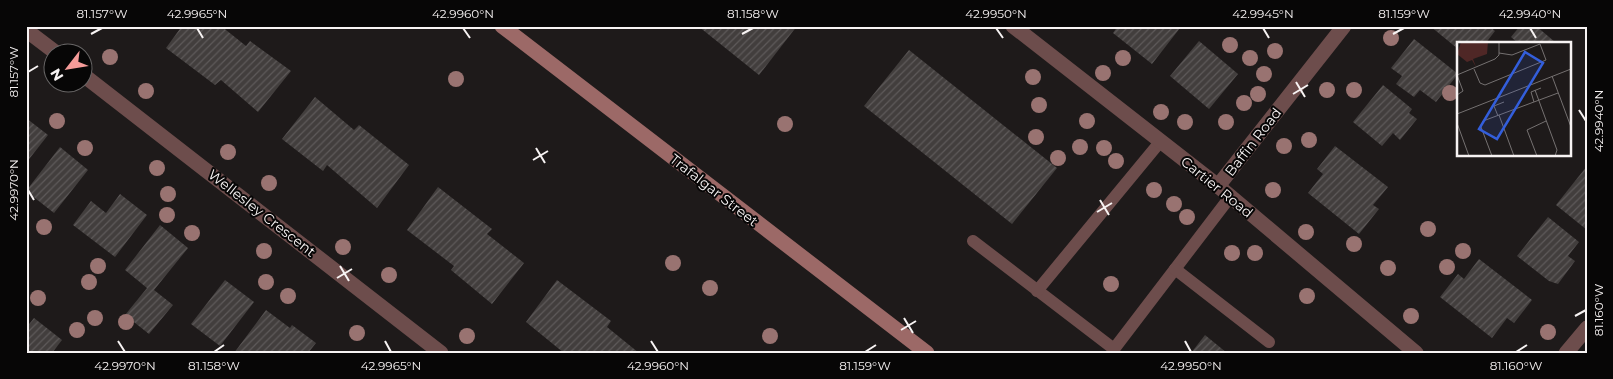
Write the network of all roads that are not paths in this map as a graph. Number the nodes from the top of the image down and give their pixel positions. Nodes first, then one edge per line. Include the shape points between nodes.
1 (502, 26) edge
2 (1013, 26) edge
3 (1344, 26) edge
4 (26, 30) edge
5 (42, 42) edge
6 (92, 82) edge
7 (1160, 142) junction
8 (1218, 186) junction
9 (1230, 197) junction
10 (973, 241) dead end
11 (1175, 269) junction
12 (1037, 291) junction
13 (1587, 328) edge
14 (1270, 342) dead end
15 (441, 353) edge
16 (927, 353) edge
17 (1416, 353) edge
18 (1566, 353) edge

1 - 16 main road, Trafalgar Street
2 - 7 street, Cartier Road
3 - 8 street, Baffin Road
4 - 5 street
6 - 15 street, Wellesley Crescent
7 - 8 street, Cartier Road
7 - 12 lane
8 - 9 street, Cartier Road
9 - 11 lane
9 - 17 street, Cartier Road
10 - 12 lane
11 - 12 lane via 1114,349
11 - 14 lane
13 - 18 street

